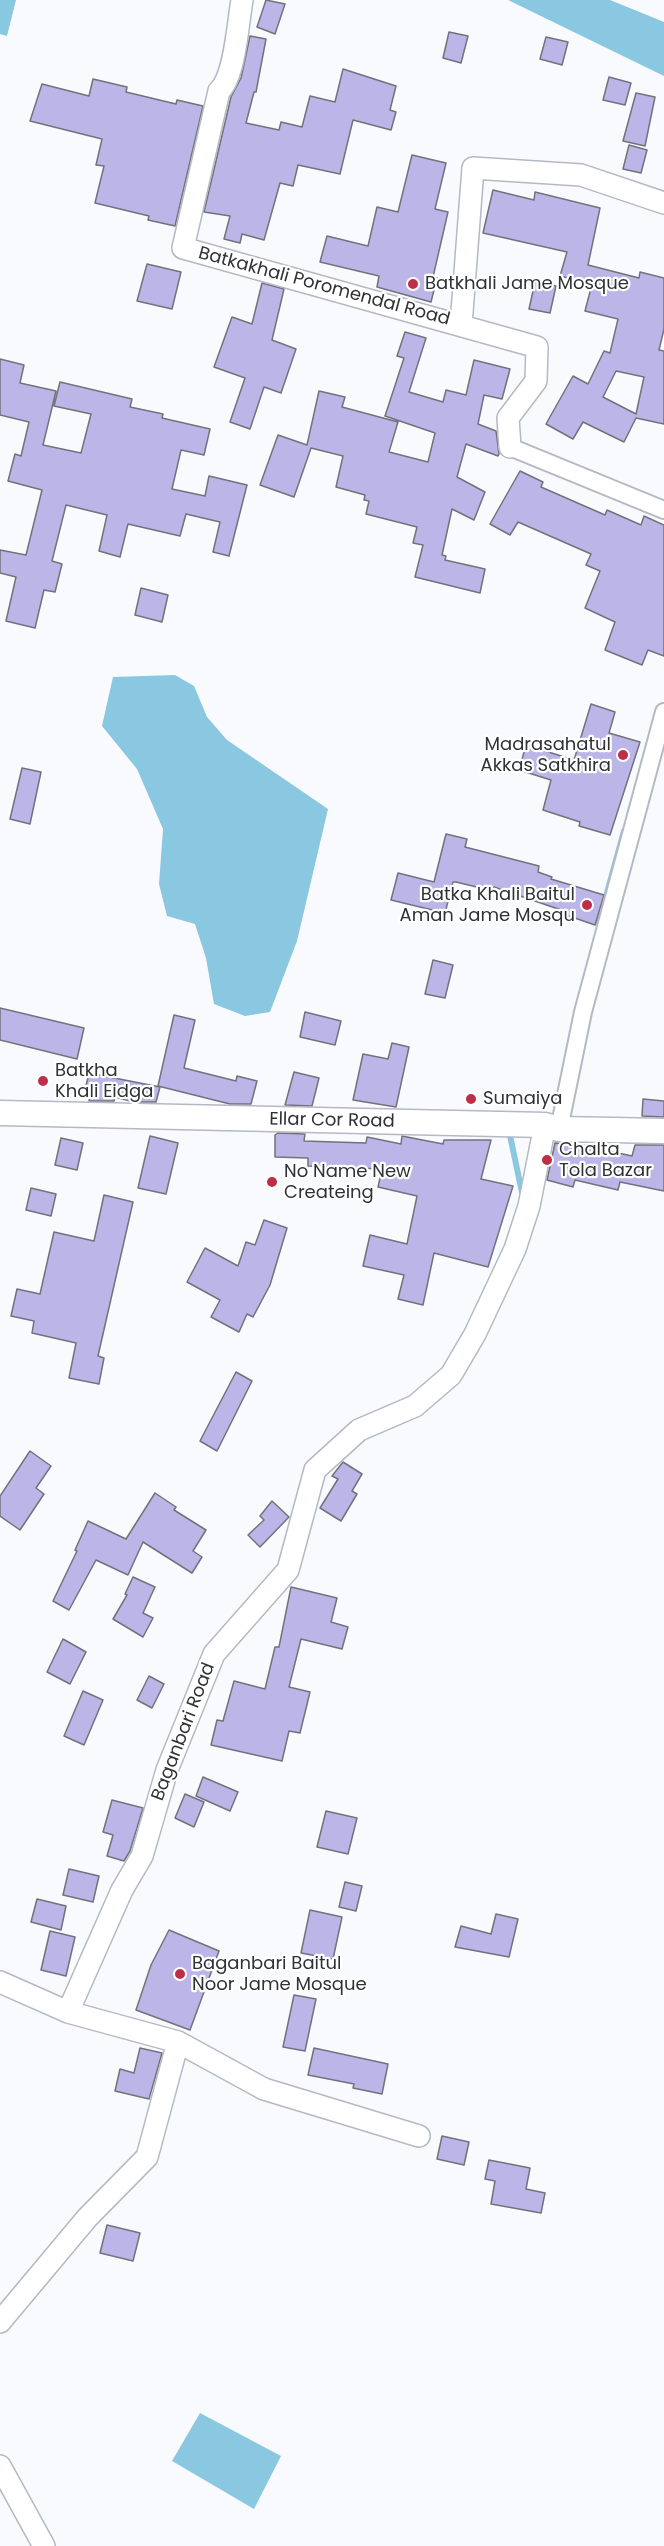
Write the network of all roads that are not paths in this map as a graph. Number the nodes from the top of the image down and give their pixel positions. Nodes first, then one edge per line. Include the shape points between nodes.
1 (242, 0) edge
2 (664, 203) edge
3 (461, 325) junction
4 (510, 447) joint
5 (664, 510) edge
6 (664, 712) edge
7 (0, 1113) edge
8 (552, 1127) junction
9 (664, 1131) edge
10 (0, 1982) edge
11 (68, 2012) junction
12 (178, 2042) junction
13 (419, 2136) dead end
14 (0, 2322) edge
15 (0, 2466) edge
16 (45, 2546) edge

1 - 3 street, Batkakhali Poromendal Road via 230,67 219,92 183,248
2 - 3 street via 580,175 473,168
3 - 4 street, Batkakhali Poromendal Road via 537,347 536,381 508,418
4 - 5 street
6 - 8 street
7 - 8 main road, Ellar Cor Road
8 - 9 main road, Ellar Cor Road
8 - 11 street, Baganbari Road via 515,1249 451,1375 416,1406 359,1430 315,1470 288,1570 214,1654 167,1770 142,1856 122,1890
10 - 11 street
11 - 12 street
12 - 13 street via 264,2089
12 - 14 street via 147,2157 87,2218
15 - 16 street

